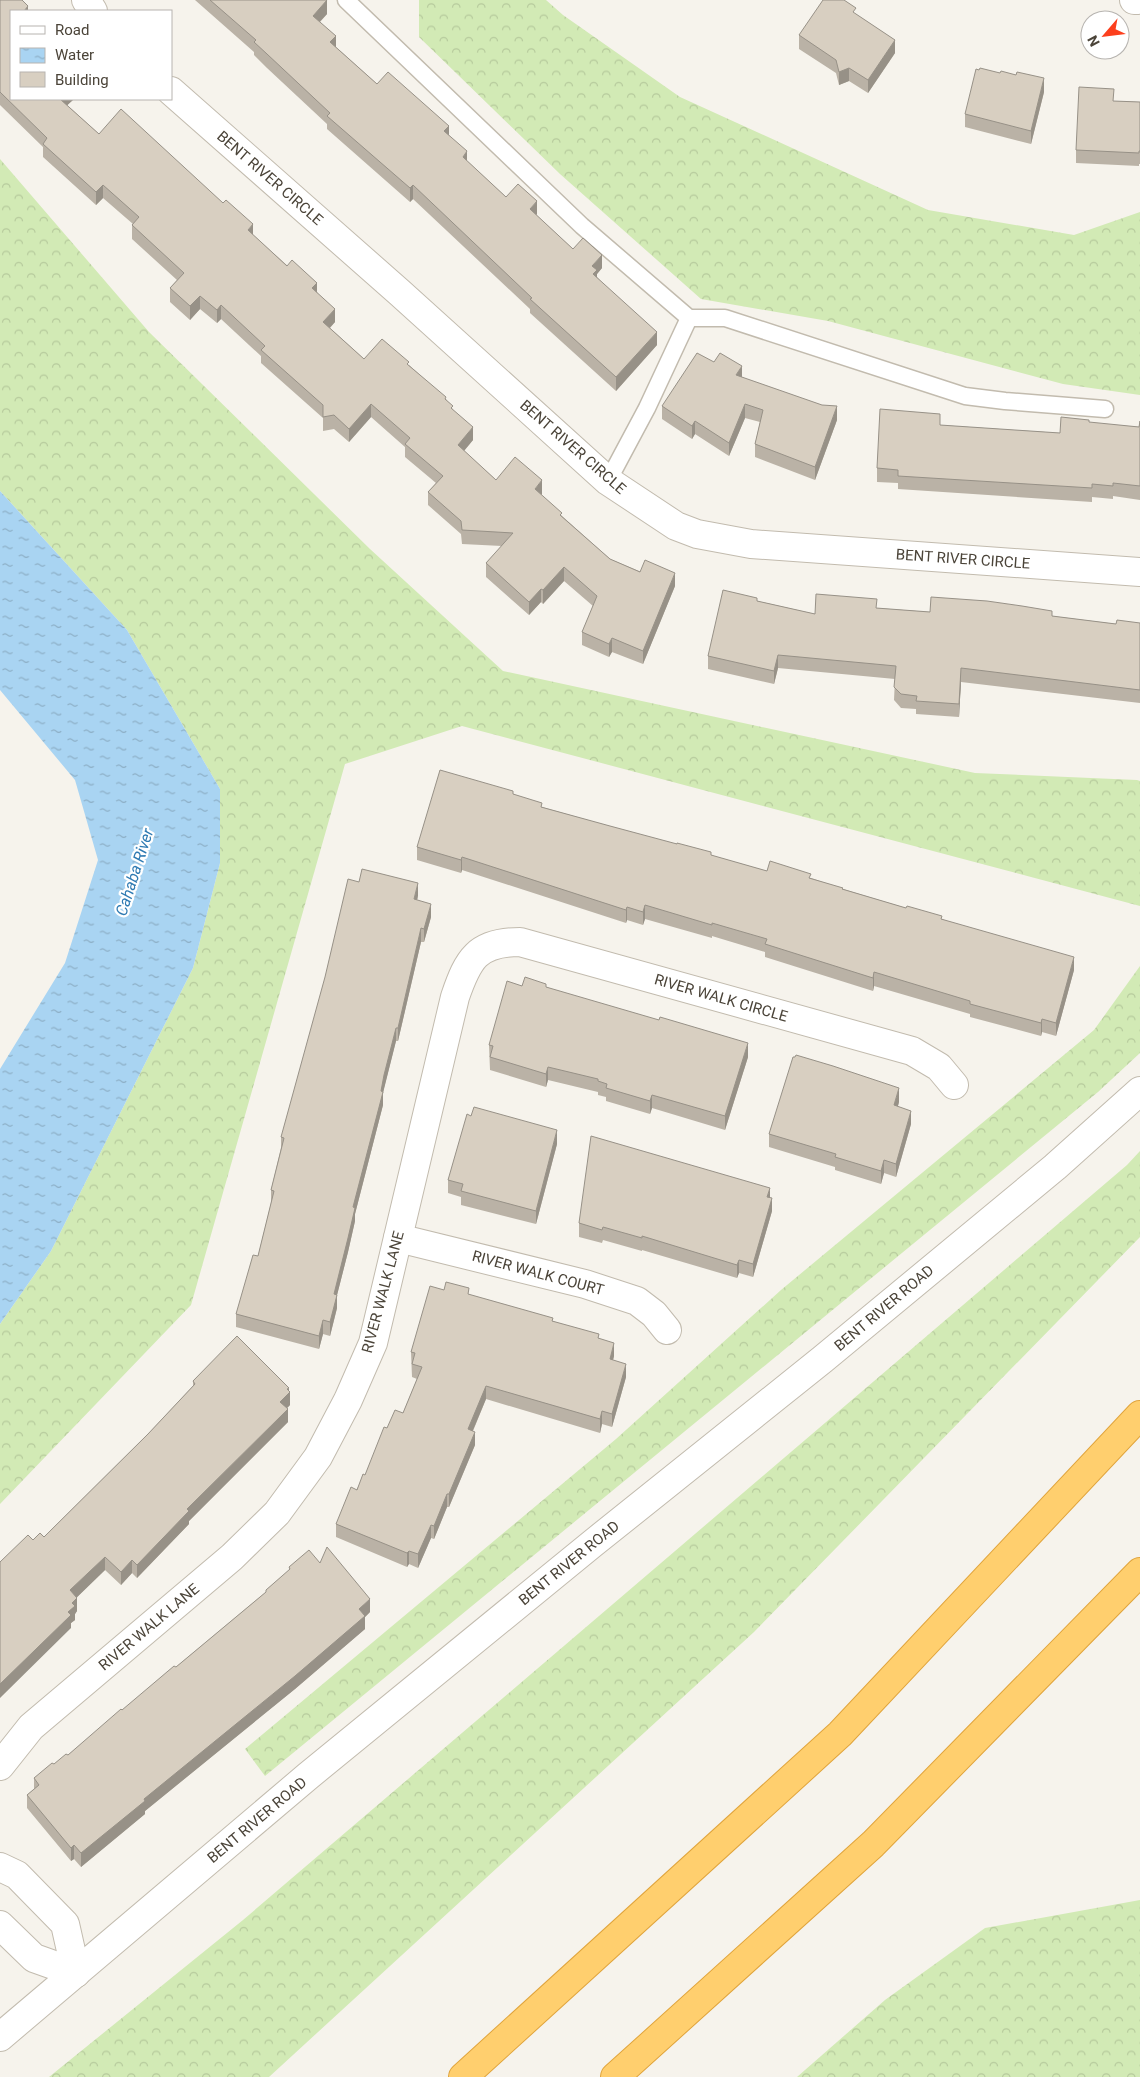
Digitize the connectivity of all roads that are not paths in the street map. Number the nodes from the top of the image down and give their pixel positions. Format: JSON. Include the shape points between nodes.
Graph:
{"nodes":[{"id":1,"x":346,"y":0,"type":"edge"},
{"id":2,"x":172,"y":92,"type":"edge"},
{"id":3,"x":689,"y":318,"type":"junction"},
{"id":4,"x":1104,"y":409,"type":"dead end"},
{"id":5,"x":608,"y":481,"type":"junction"},
{"id":6,"x":1140,"y":572,"type":"edge"},
{"id":7,"x":478,"y":952,"type":"joint"},
{"id":8,"x":954,"y":1085,"type":"dead end"},
{"id":9,"x":1140,"y":1091,"type":"edge"},
{"id":10,"x":398,"y":1238,"type":"junction"},
{"id":11,"x":667,"y":1330,"type":"dead end"},
{"id":12,"x":1140,"y":1415,"type":"edge"},
{"id":13,"x":1140,"y":1572,"type":"edge"},
{"id":14,"x":0,"y":1766,"type":"edge"},
{"id":15,"x":0,"y":1867,"type":"edge"},
{"id":16,"x":0,"y":1925,"type":"edge"},
{"id":17,"x":76,"y":1973,"type":"junction"},
{"id":18,"x":0,"y":2036,"type":"edge"},
{"id":19,"x":463,"y":2077,"type":"edge"},
{"id":20,"x":614,"y":2077,"type":"edge"}],
"edges":[{"from":1,"to":3,"type":"lane","via":[[582,226]]},
{"from":2,"to":5,"type":"street","name":"BENT RIVER CIRCLE"},
{"from":3,"to":4,"type":"lane","via":[[725,318],[965,396]]},
{"from":3,"to":5,"type":"lane","via":[[648,408]]},
{"from":5,"to":6,"type":"street","name":"BENT RIVER CIRCLE","via":[[676,526],[720,539],[760,545]]},
{"from":7,"to":8,"type":"street","name":"RIVER WALK CIRCLE","via":[[501,942],[520,942],[912,1051],[939,1067]]},
{"from":7,"to":10,"type":"street","name":"RIVER WALK LANE","via":[[463,973],[455,997]]},
{"from":9,"to":17,"type":"street","name":"BENT RIVER ROAD","via":[[1056,1167],[308,1776]]},
{"from":10,"to":11,"type":"street","name":"RIVER WALK COURT","via":[[585,1284],[637,1301]]},
{"from":10,"to":14,"type":"street","name":"RIVER WALK LANE","via":[[373,1342],[352,1392],[318,1457],[277,1513],[232,1558],[31,1727]]},
{"from":12,"to":19,"type":"highway","via":[[840,1734]]},
{"from":13,"to":20,"type":"highway","via":[[873,1844]]},
{"from":15,"to":17,"type":"street","via":[[17,1875],[65,1924]]},
{"from":16,"to":17,"type":"street","via":[[34,1958]]},
{"from":17,"to":18,"type":"street","name":"BENT RIVER ROAD"}]}
